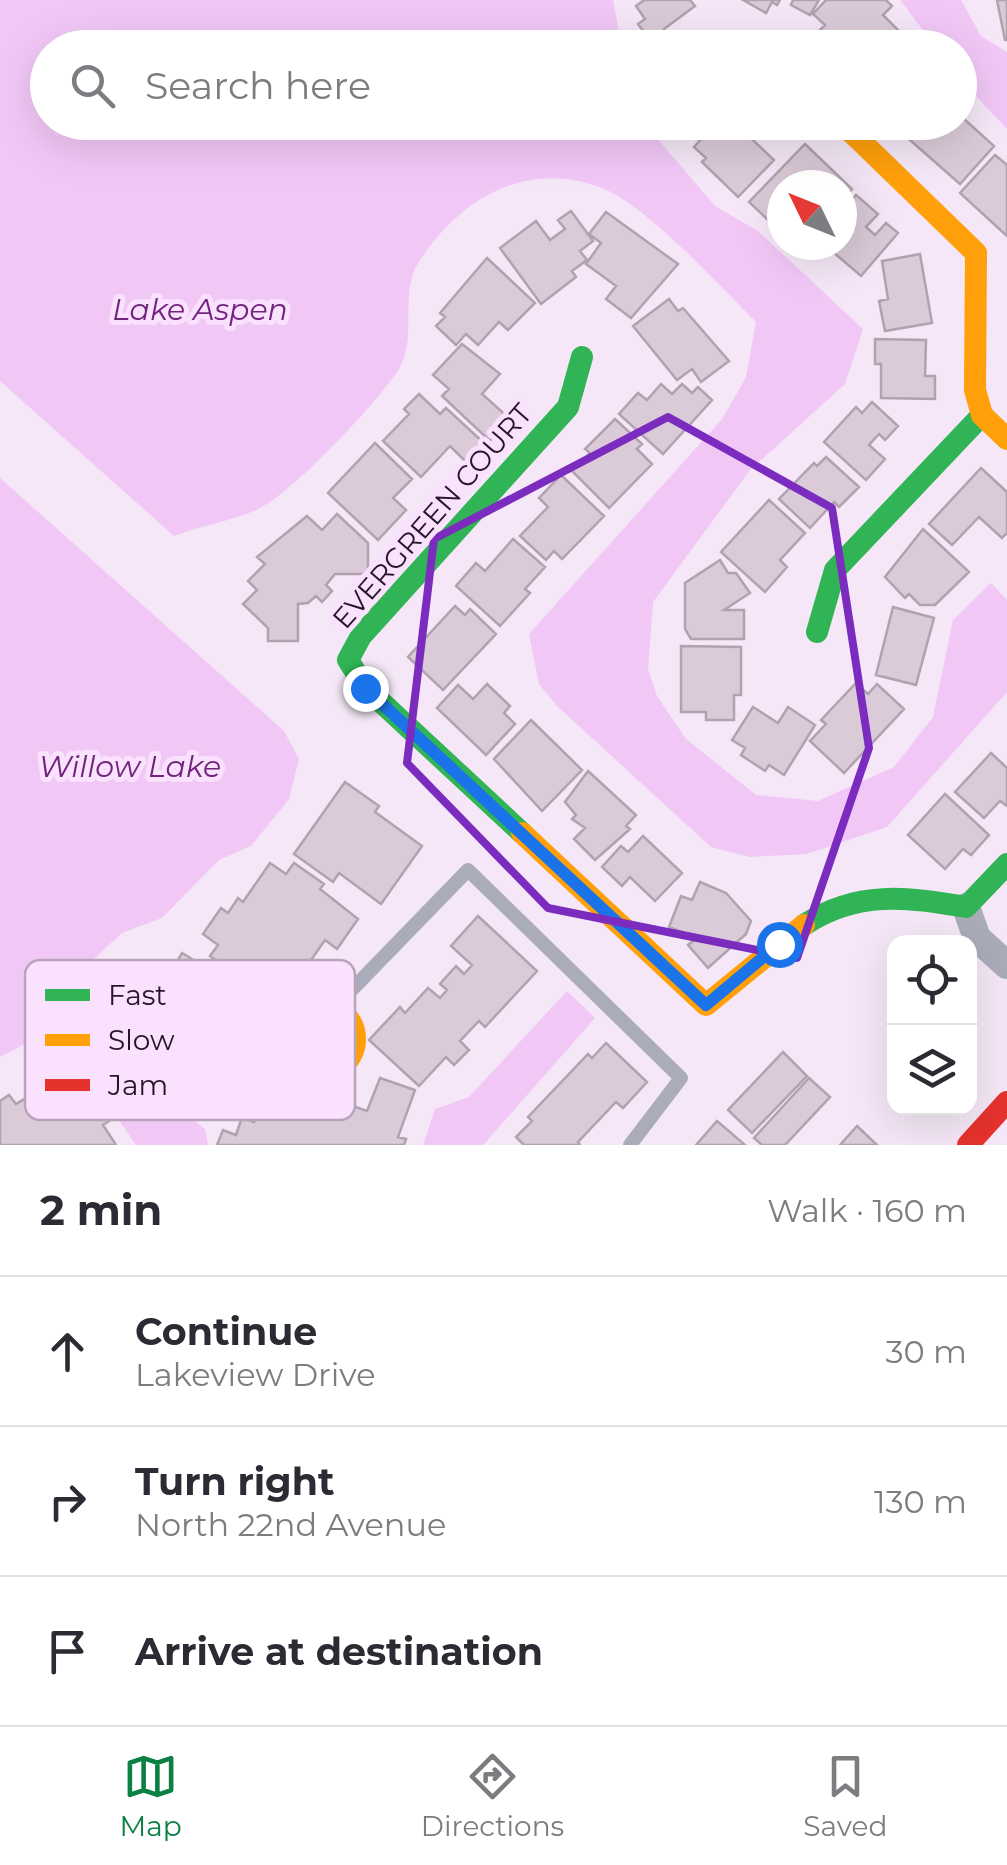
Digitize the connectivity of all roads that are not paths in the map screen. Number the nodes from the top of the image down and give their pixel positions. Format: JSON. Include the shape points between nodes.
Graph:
{"nodes":[{"id":1,"x":860,"y":140,"type":"edge"},
{"id":2,"x":582,"y":357,"type":"dead end"},
{"id":3,"x":982,"y":415,"type":"junction"},
{"id":4,"x":1007,"y":439,"type":"edge"},
{"id":5,"x":817,"y":632,"type":"dead end"},
{"id":6,"x":1007,"y":864,"type":"edge"},
{"id":7,"x":966,"y":907,"type":"junction"},
{"id":8,"x":1007,"y":965,"type":"edge"},
{"id":9,"x":355,"y":986,"type":"edge"},
{"id":10,"x":1007,"y":1102,"type":"edge"},
{"id":11,"x":630,"y":1145,"type":"edge"},
{"id":12,"x":968,"y":1145,"type":"edge"}],
"edges":[{"from":1,"to":3,"type":"street","via":[[976,253],[975,390]]},
{"from":2,"to":7,"type":"street","name":"EVERGREEN COURT","via":[[568,408],[361,636],[348,660],[365,688],[706,1005],[835,906],[887,896]]},
{"from":3,"to":4,"type":"street"},
{"from":3,"to":5,"type":"street","via":[[836,570]]},
{"from":6,"to":7,"type":"street"},
{"from":7,"to":8,"type":"street","via":[[978,938]]},
{"from":9,"to":11,"type":"lane","via":[[468,870],[681,1078]]},
{"from":10,"to":12,"type":"street"}]}
